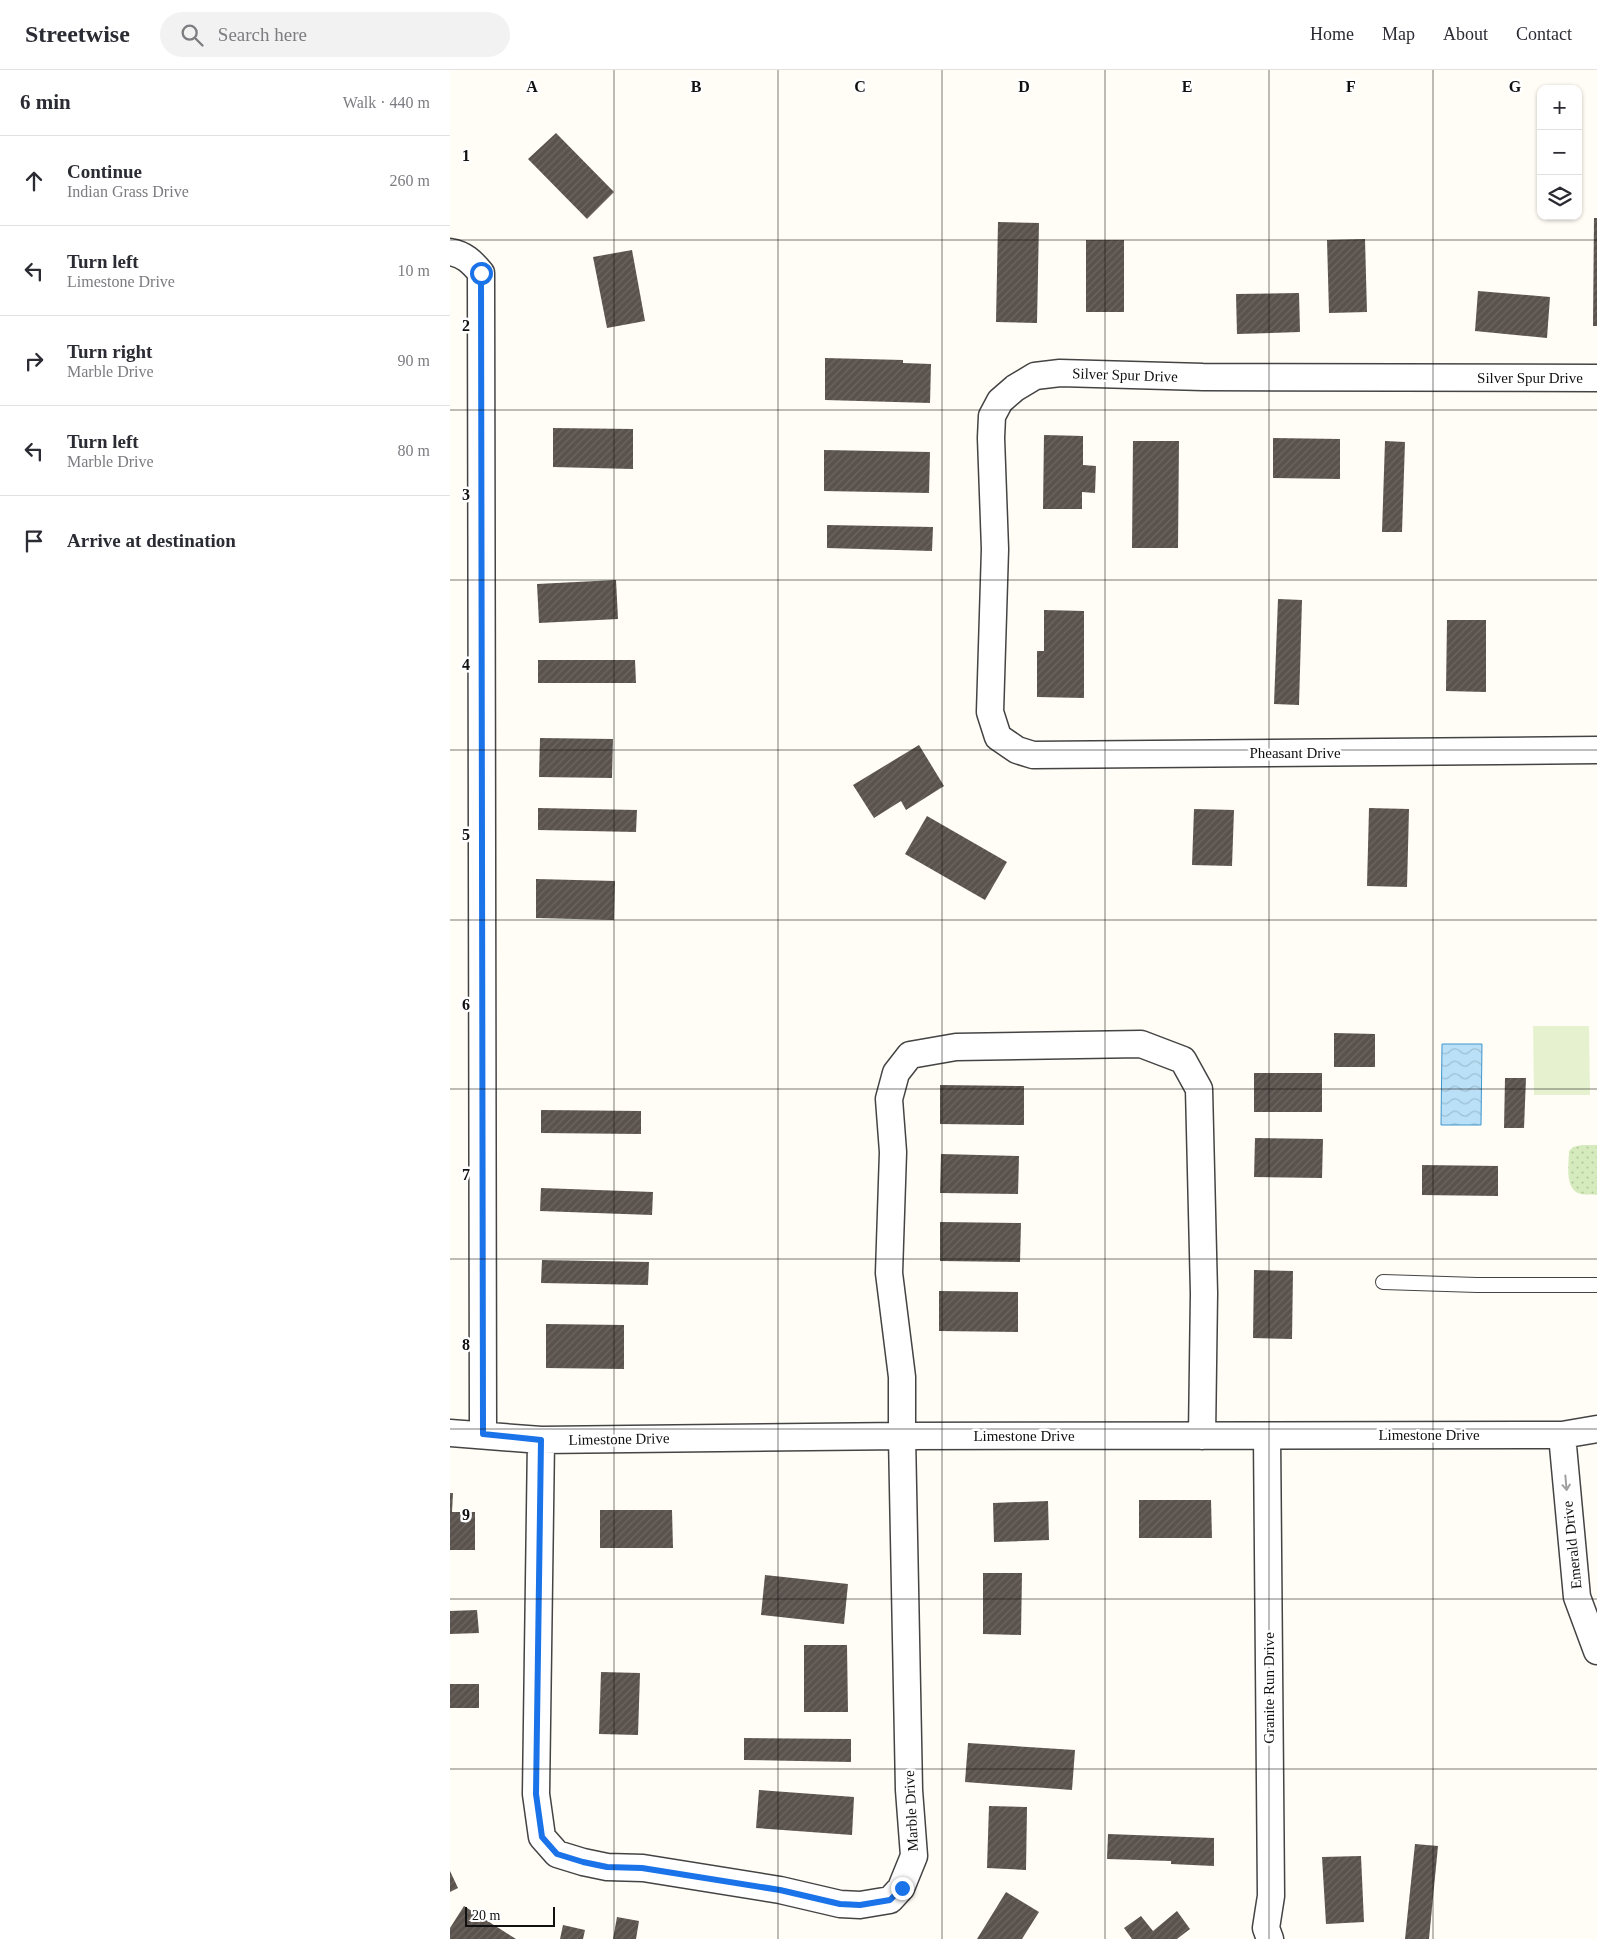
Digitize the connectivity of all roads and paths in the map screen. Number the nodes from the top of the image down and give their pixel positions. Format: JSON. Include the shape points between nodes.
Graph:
{"nodes":[{"id":1,"x":450,"y":252,"type":"edge"},
{"id":2,"x":1597,"y":378,"type":"edge"},
{"id":3,"x":998,"y":737,"type":"joint"},
{"id":4,"x":1597,"y":750,"type":"edge"},
{"id":5,"x":1383,"y":1282,"type":"dead end"},
{"id":6,"x":1597,"y":1285,"type":"edge"},
{"id":7,"x":1597,"y":1429,"type":"edge"},
{"id":8,"x":450,"y":1433,"type":"edge"},
{"id":9,"x":483,"y":1434,"type":"junction"},
{"id":10,"x":1562,"y":1434,"type":"junction"},
{"id":11,"x":902,"y":1436,"type":"junction"},
{"id":12,"x":1202,"y":1436,"type":"junction"},
{"id":13,"x":1267,"y":1436,"type":"junction"},
{"id":14,"x":541,"y":1440,"type":"junction"},
{"id":15,"x":1597,"y":1651,"type":"edge"},
{"id":16,"x":1270,"y":1939,"type":"edge"}],
"edges":[{"from":1,"to":9,"type":"street","via":[[471,261],[481,273]]},
{"from":2,"to":3,"type":"street","name":"Silver Spur Drive","via":[[1213,377],[1060,373],[1035,376],[1000,401],[992,416],[995,549],[990,712]]},
{"from":3,"to":4,"type":"street","name":"Pheasant Drive","via":[[1017,750],[1033,755]]},
{"from":5,"to":6,"type":"lane"},
{"from":7,"to":10,"type":"street","name":"Limestone Drive"},
{"from":8,"to":9,"type":"street","name":"Limestone Drive"},
{"from":9,"to":14,"type":"street","name":"Limestone Drive"},
{"from":10,"to":13,"type":"street","name":"Limestone Drive"},
{"from":10,"to":15,"type":"street","name":"Emerald Drive","one_way":true,"via":[[1577,1597]]},
{"from":11,"to":12,"type":"street","name":"Limestone Drive"},
{"from":11,"to":12,"type":"street","name":"Marble Drive","via":[[902,1377],[889,1273],[892,1152],[889,1099],[896,1073],[910,1055],[956,1047],[1141,1044],[1183,1060],[1200,1089],[1204,1293]]},
{"from":11,"to":14,"type":"street","name":"Limestone Drive"},
{"from":11,"to":14,"type":"street","name":"Marble Drive","via":[[909,1790],[914,1856],[902,1888],[890,1900],[860,1905],[652,1870],[591,1864],[557,1854],[542,1837],[536,1794]]},
{"from":12,"to":13,"type":"street","name":"Limestone Drive"},
{"from":13,"to":16,"type":"street","name":"Granite Run Drive","via":[[1271,1896],[1266,1928]]}]}
